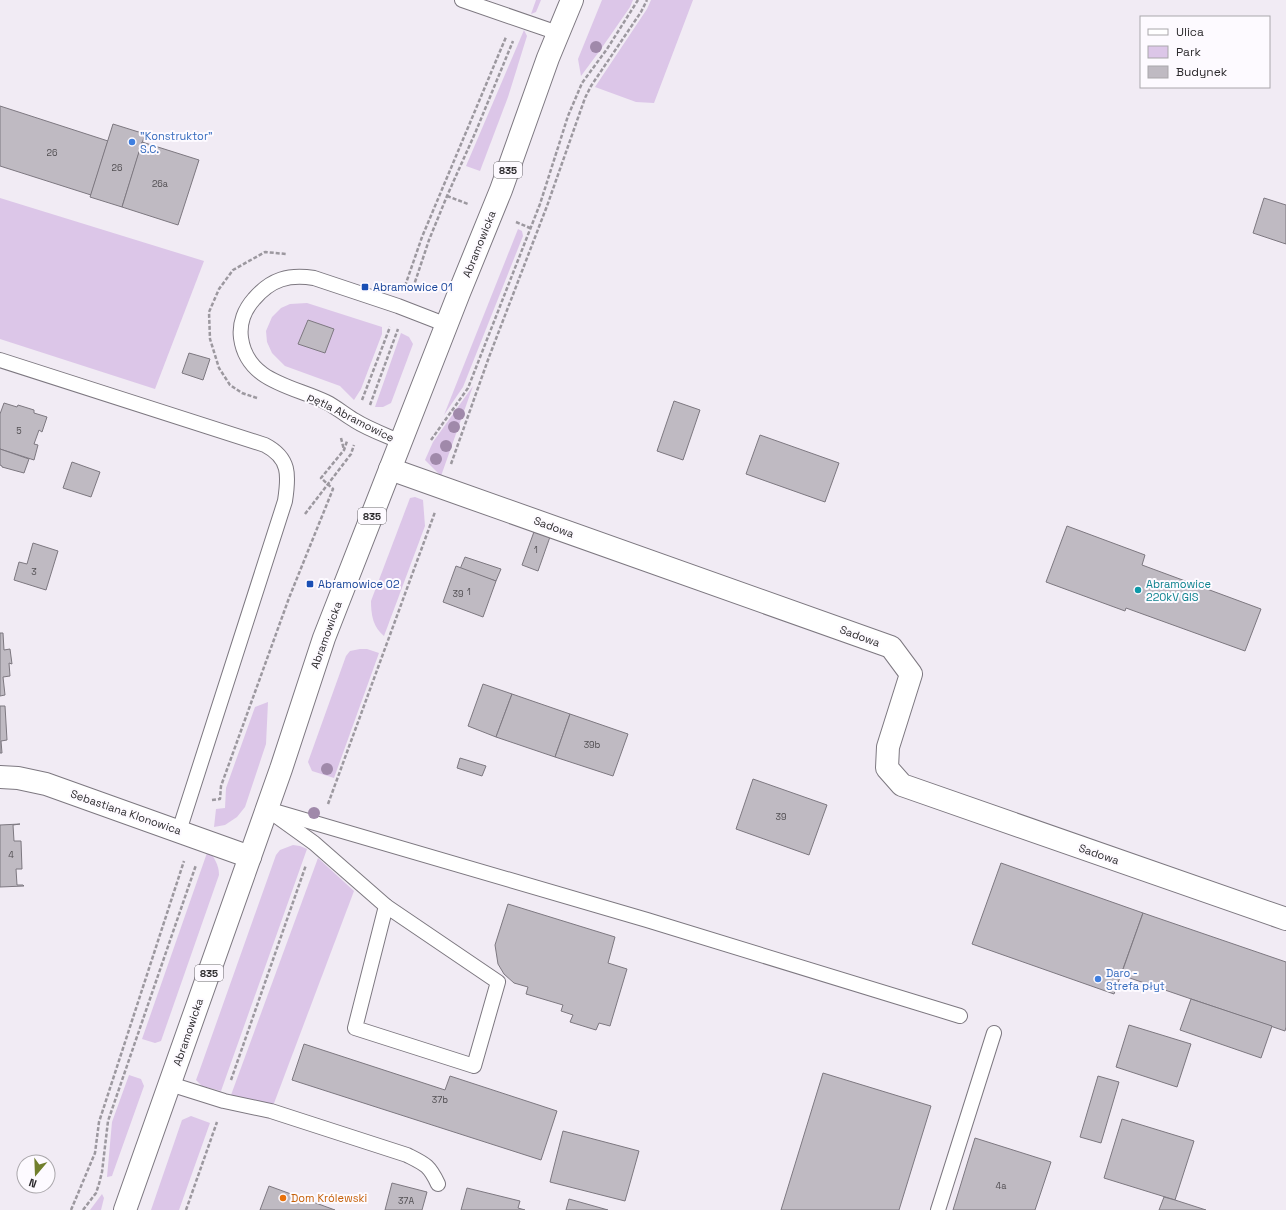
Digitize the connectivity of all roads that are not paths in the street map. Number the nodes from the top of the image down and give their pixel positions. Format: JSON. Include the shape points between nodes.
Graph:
{"nodes":[{"id":1,"x":462,"y":0,"type":"edge"},
{"id":2,"x":572,"y":0,"type":"edge"},
{"id":3,"x":558,"y":33,"type":"junction"},
{"id":4,"x":447,"y":325,"type":"junction"},
{"id":5,"x":0,"y":360,"type":"edge"},
{"id":6,"x":401,"y":442,"type":"junction"},
{"id":7,"x":390,"y":469,"type":"junction"},
{"id":8,"x":0,"y":777,"type":"edge"},
{"id":9,"x":267,"y":809,"type":"junction"},
{"id":10,"x":192,"y":835,"type":"junction"},
{"id":11,"x":250,"y":857,"type":"junction"},
{"id":12,"x":386,"y":906,"type":"junction"},
{"id":13,"x":1286,"y":920,"type":"edge"},
{"id":14,"x":960,"y":1016,"type":"dead end"},
{"id":15,"x":994,"y":1033,"type":"dead end"},
{"id":16,"x":170,"y":1084,"type":"junction"},
{"id":17,"x":438,"y":1184,"type":"dead end"},
{"id":18,"x":125,"y":1210,"type":"edge"},
{"id":19,"x":938,"y":1210,"type":"edge"}],
"edges":[{"from":1,"to":3,"type":"lane"},
{"from":2,"to":3,"type":"street","name":"Abramowicka","number":"835"},
{"from":3,"to":4,"type":"street","name":"Abramowicka","number":"835","via":[[501,190]]},
{"from":4,"to":6,"type":"street","name":"Abramowicka","number":"835"},
{"from":4,"to":6,"type":"lane","name":"pętla Abramowice","via":[[314,278],[299,277],[269,284],[251,303],[244,315],[241,324],[244,352],[249,361],[265,376],[336,408],[359,423]]},
{"from":5,"to":10,"type":"lane","via":[[265,445],[275,450],[284,460],[288,471],[285,501]]},
{"from":6,"to":7,"type":"street","name":"Abramowicka","number":"835"},
{"from":7,"to":9,"type":"street","name":"Abramowicka","number":"835","via":[[318,656]]},
{"from":7,"to":13,"type":"street","name":"Sadowa","via":[[891,647],[911,674],[888,747],[887,768],[902,785]]},
{"from":8,"to":10,"type":"street","name":"Sebastiana Klonowica","via":[[46,784]]},
{"from":9,"to":11,"type":"street","name":"Abramowicka","number":"835"},
{"from":9,"to":12,"type":"lane","via":[[314,843]]},
{"from":9,"to":14,"type":"lane","via":[[647,920]]},
{"from":10,"to":11,"type":"street","name":"Sebastiana Klonowica"},
{"from":11,"to":16,"type":"street","name":"Abramowicka","number":"835"},
{"from":12,"to":12,"type":"lane","via":[[355,1028],[474,1066],[498,982]]},
{"from":15,"to":19,"type":"lane"},
{"from":16,"to":17,"type":"lane","via":[[272,1111],[408,1155],[425,1164]]},
{"from":16,"to":18,"type":"street","name":"Abramowicka","number":"835"}]}
